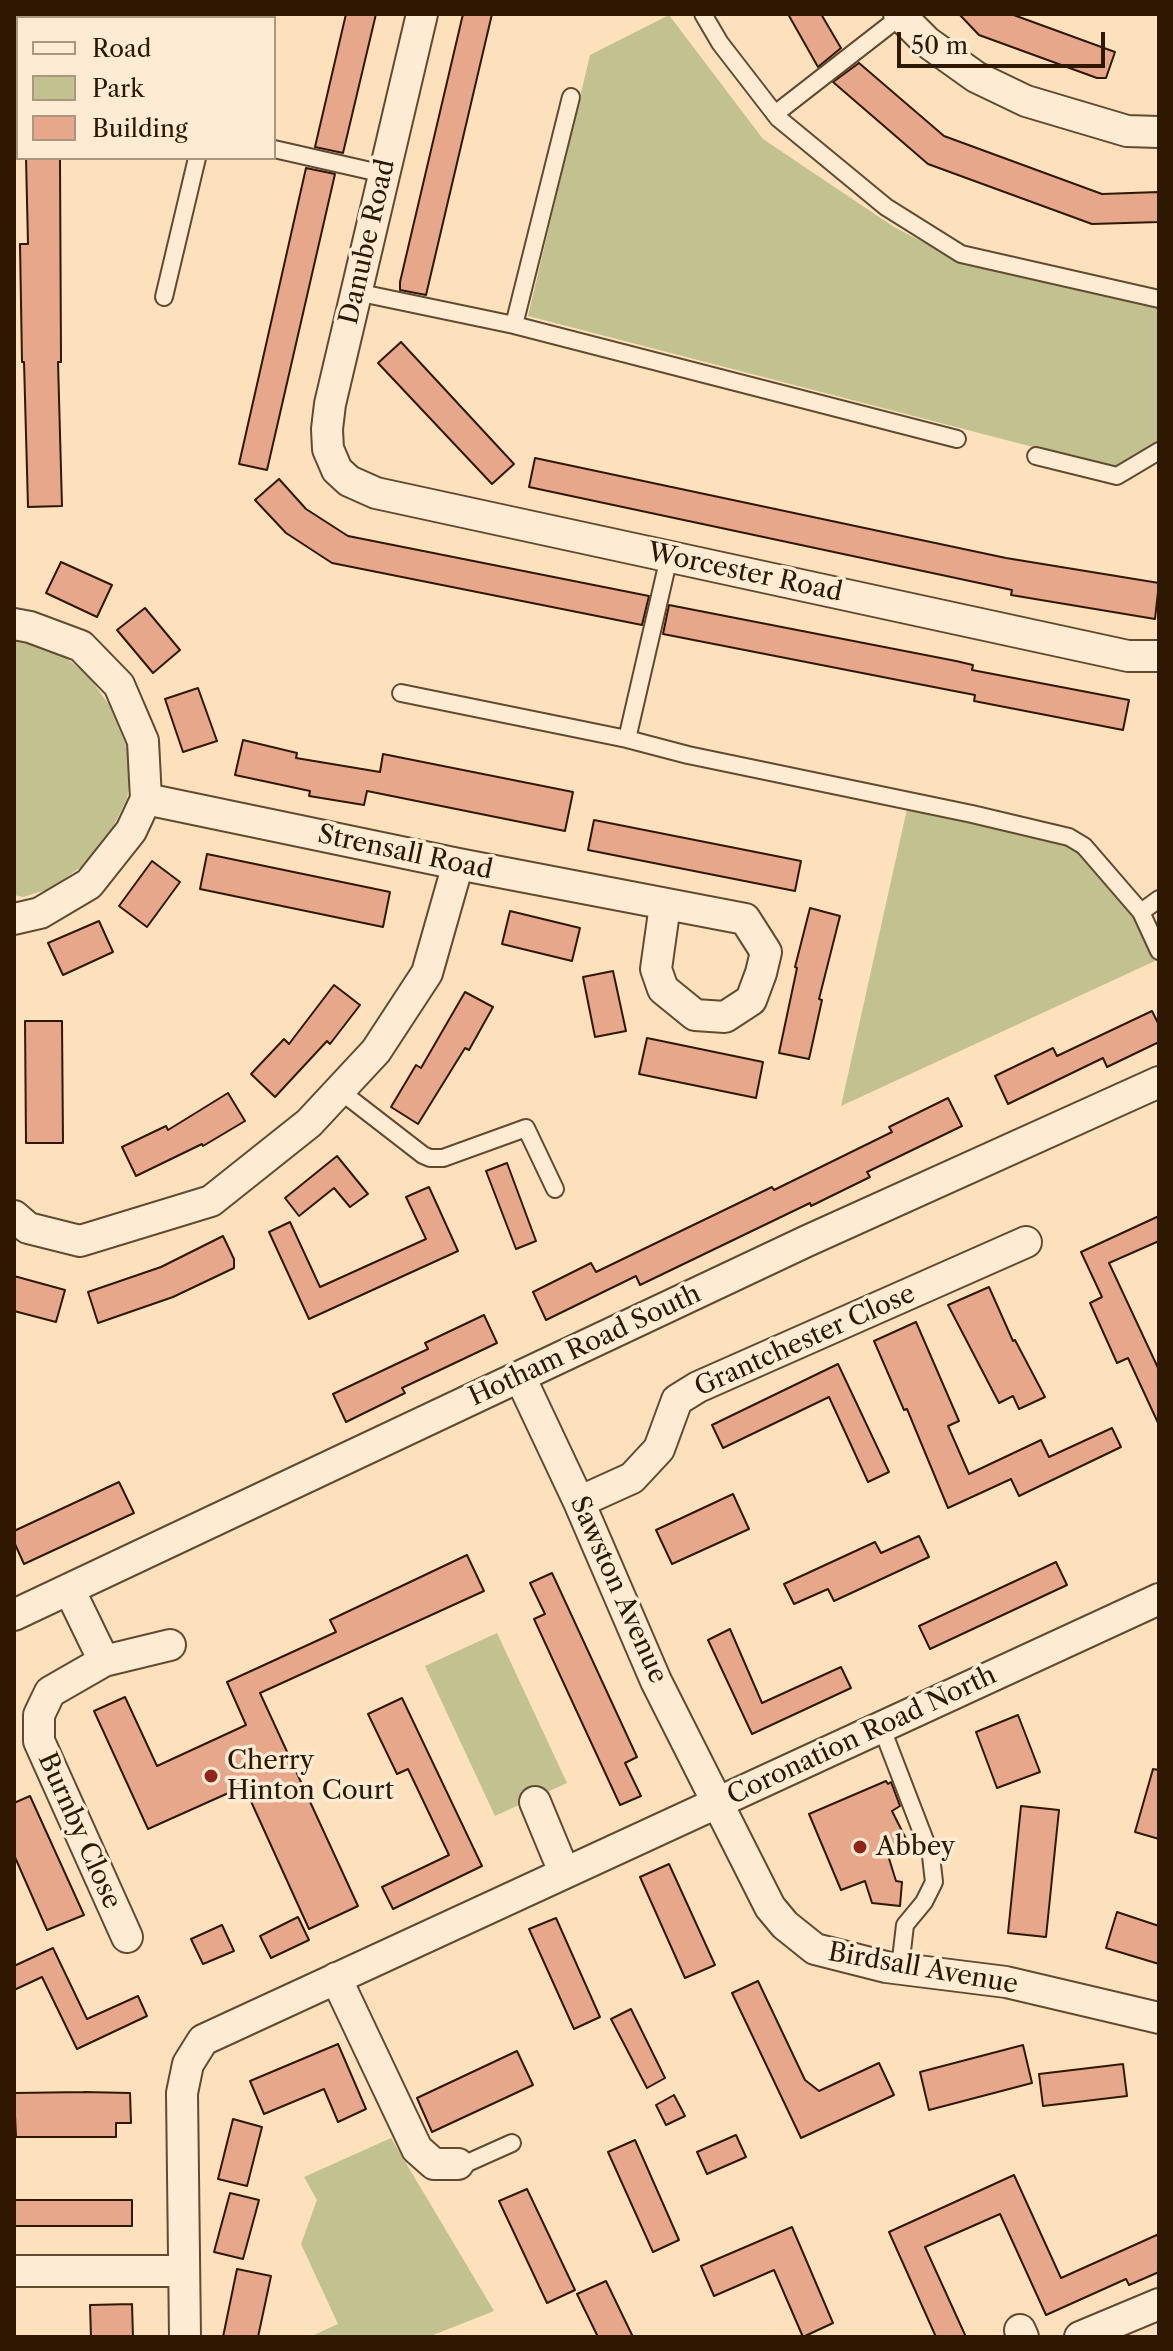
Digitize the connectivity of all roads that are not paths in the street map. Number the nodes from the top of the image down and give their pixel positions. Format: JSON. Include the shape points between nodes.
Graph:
{"nodes":[{"id":1,"x":422,"y":14,"type":"edge"},
{"id":2,"x":703,"y":14,"type":"edge"},
{"id":3,"x":900,"y":15,"type":"edge"},
{"id":4,"x":571,"y":97,"type":"dead end"},
{"id":5,"x":775,"y":114,"type":"junction"},
{"id":6,"x":1159,"y":132,"type":"edge"},
{"id":7,"x":276,"y":149,"type":"edge"},
{"id":8,"x":197,"y":160,"type":"edge"},
{"id":9,"x":384,"y":174,"type":"junction"},
{"id":10,"x":356,"y":292,"type":"junction"},
{"id":11,"x":164,"y":297,"type":"dead end"},
{"id":12,"x":1159,"y":299,"type":"edge"},
{"id":13,"x":514,"y":325,"type":"junction"},
{"id":14,"x":957,"y":439,"type":"dead end"},
{"id":15,"x":1159,"y":451,"type":"edge"},
{"id":16,"x":1036,"y":456,"type":"dead end"},
{"id":17,"x":337,"y":470,"type":"joint"},
{"id":18,"x":669,"y":557,"type":"junction"},
{"id":19,"x":14,"y":624,"type":"edge"},
{"id":20,"x":1159,"y":656,"type":"edge"},
{"id":21,"x":401,"y":693,"type":"dead end"},
{"id":22,"x":627,"y":739,"type":"junction"},
{"id":23,"x":146,"y":799,"type":"junction"},
{"id":24,"x":458,"y":864,"type":"junction"},
{"id":25,"x":1159,"y":899,"type":"edge"},
{"id":26,"x":665,"y":905,"type":"dead end"},
{"id":27,"x":1141,"y":912,"type":"junction"},
{"id":28,"x":14,"y":919,"type":"edge"},
{"id":29,"x":1159,"y":951,"type":"edge"},
{"id":30,"x":1159,"y":1082,"type":"edge"},
{"id":31,"x":339,"y":1090,"type":"junction"},
{"id":32,"x":555,"y":1189,"type":"dead end"},
{"id":33,"x":14,"y":1216,"type":"edge"},
{"id":34,"x":1026,"y":1242,"type":"dead end"},
{"id":35,"x":520,"y":1377,"type":"junction"},
{"id":36,"x":579,"y":1502,"type":"junction"},
{"id":37,"x":69,"y":1589,"type":"junction"},
{"id":38,"x":1159,"y":1599,"type":"edge"},
{"id":39,"x":14,"y":1615,"type":"edge"},
{"id":40,"x":170,"y":1645,"type":"dead end"},
{"id":41,"x":104,"y":1661,"type":"junction"},
{"id":42,"x":881,"y":1726,"type":"junction"},
{"id":43,"x":535,"y":1802,"type":"dead end"},
{"id":44,"x":717,"y":1803,"type":"junction"},
{"id":45,"x":564,"y":1872,"type":"junction"},
{"id":46,"x":127,"y":1937,"type":"dead end"},
{"id":47,"x":900,"y":1968,"type":"junction"},
{"id":48,"x":336,"y":1978,"type":"junction"},
{"id":49,"x":1159,"y":2018,"type":"edge"},
{"id":50,"x":512,"y":2143,"type":"dead end"},
{"id":51,"x":458,"y":2164,"type":"joint"},
{"id":52,"x":14,"y":2271,"type":"edge"},
{"id":53,"x":184,"y":2271,"type":"junction"},
{"id":54,"x":1159,"y":2304,"type":"edge"},
{"id":55,"x":185,"y":2337,"type":"edge"},
{"id":56,"x":1080,"y":2337,"type":"edge"}],
"edges":[{"from":1,"to":9,"type":"street","name":"Danube Road"},
{"from":2,"to":5,"type":"lane"},
{"from":3,"to":5,"type":"lane"},
{"from":3,"to":6,"type":"street","via":[[976,77],[1026,101],[1127,131]]},
{"from":4,"to":13,"type":"lane"},
{"from":5,"to":12,"type":"lane","via":[[886,207],[961,254]]},
{"from":7,"to":9,"type":"lane"},
{"from":8,"to":11,"type":"lane"},
{"from":9,"to":10,"type":"street","name":"Danube Road"},
{"from":10,"to":13,"type":"lane"},
{"from":10,"to":17,"type":"street","name":"Danube Road","via":[[327,429]]},
{"from":13,"to":14,"type":"lane"},
{"from":15,"to":16,"type":"lane","via":[[1117,476]]},
{"from":17,"to":18,"type":"street","name":"Worcester Road","via":[[376,493]]},
{"from":18,"to":20,"type":"street","name":"Worcester Road","via":[[1128,656]]},
{"from":18,"to":22,"type":"lane"},
{"from":19,"to":23,"type":"street","via":[[81,646],[119,685],[143,741]]},
{"from":21,"to":22,"type":"lane"},
{"from":22,"to":27,"type":"lane","via":[[1069,837],[1084,846]]},
{"from":23,"to":24,"type":"street","name":"Strensall Road"},
{"from":23,"to":28,"type":"street","via":[[131,831],[89,884],[40,913]]},
{"from":24,"to":26,"type":"street","name":"Strensall Road"},
{"from":24,"to":31,"type":"street","via":[[427,973],[376,1051]]},
{"from":25,"to":27,"type":"lane"},
{"from":27,"to":29,"type":"lane"},
{"from":30,"to":35,"type":"street","name":"Hotham Road South"},
{"from":31,"to":32,"type":"lane","via":[[430,1158],[526,1128]]},
{"from":31,"to":33,"type":"street","via":[[309,1123],[211,1201],[80,1241],[28,1228]]},
{"from":34,"to":36,"type":"street","name":"Grantchester Close","via":[[698,1387],[677,1400],[659,1449],[632,1478]]},
{"from":35,"to":36,"type":"street","name":"Sawston Avenue"},
{"from":35,"to":37,"type":"street","name":"Hotham Road South"},
{"from":36,"to":44,"type":"street","name":"Sawston Avenue","via":[[656,1681]]},
{"from":37,"to":39,"type":"street","name":"Hotham Road South"},
{"from":37,"to":41,"type":"street"},
{"from":38,"to":42,"type":"street","name":"Coronation Road North"},
{"from":40,"to":41,"type":"street","name":"Burnby Close"},
{"from":41,"to":46,"type":"street","name":"Burnby Close","via":[[50,1692],[39,1715],[39,1741]]},
{"from":42,"to":44,"type":"street","name":"Coronation Road North"},
{"from":42,"to":47,"type":"lane","via":[[931,1856],[934,1882],[905,1925]]},
{"from":43,"to":45,"type":"street"},
{"from":44,"to":45,"type":"street","name":"Coronation Road North"},
{"from":44,"to":47,"type":"street","name":"Birdsall Avenue","via":[[770,1907],[785,1925],[815,1949]]},
{"from":45,"to":48,"type":"street","name":"Coronation Road North"},
{"from":47,"to":49,"type":"street","name":"Birdsall Avenue","via":[[1006,1982]]},
{"from":48,"to":51,"type":"street","via":[[417,2149],[434,2164]]},
{"from":48,"to":53,"type":"street","name":"Coronation Road North","via":[[203,2040],[188,2064],[182,2093]]},
{"from":50,"to":51,"type":"lane"},
{"from":52,"to":53,"type":"street"},
{"from":53,"to":55,"type":"street","name":"Coronation Road North"},
{"from":54,"to":56,"type":"street"}]}
